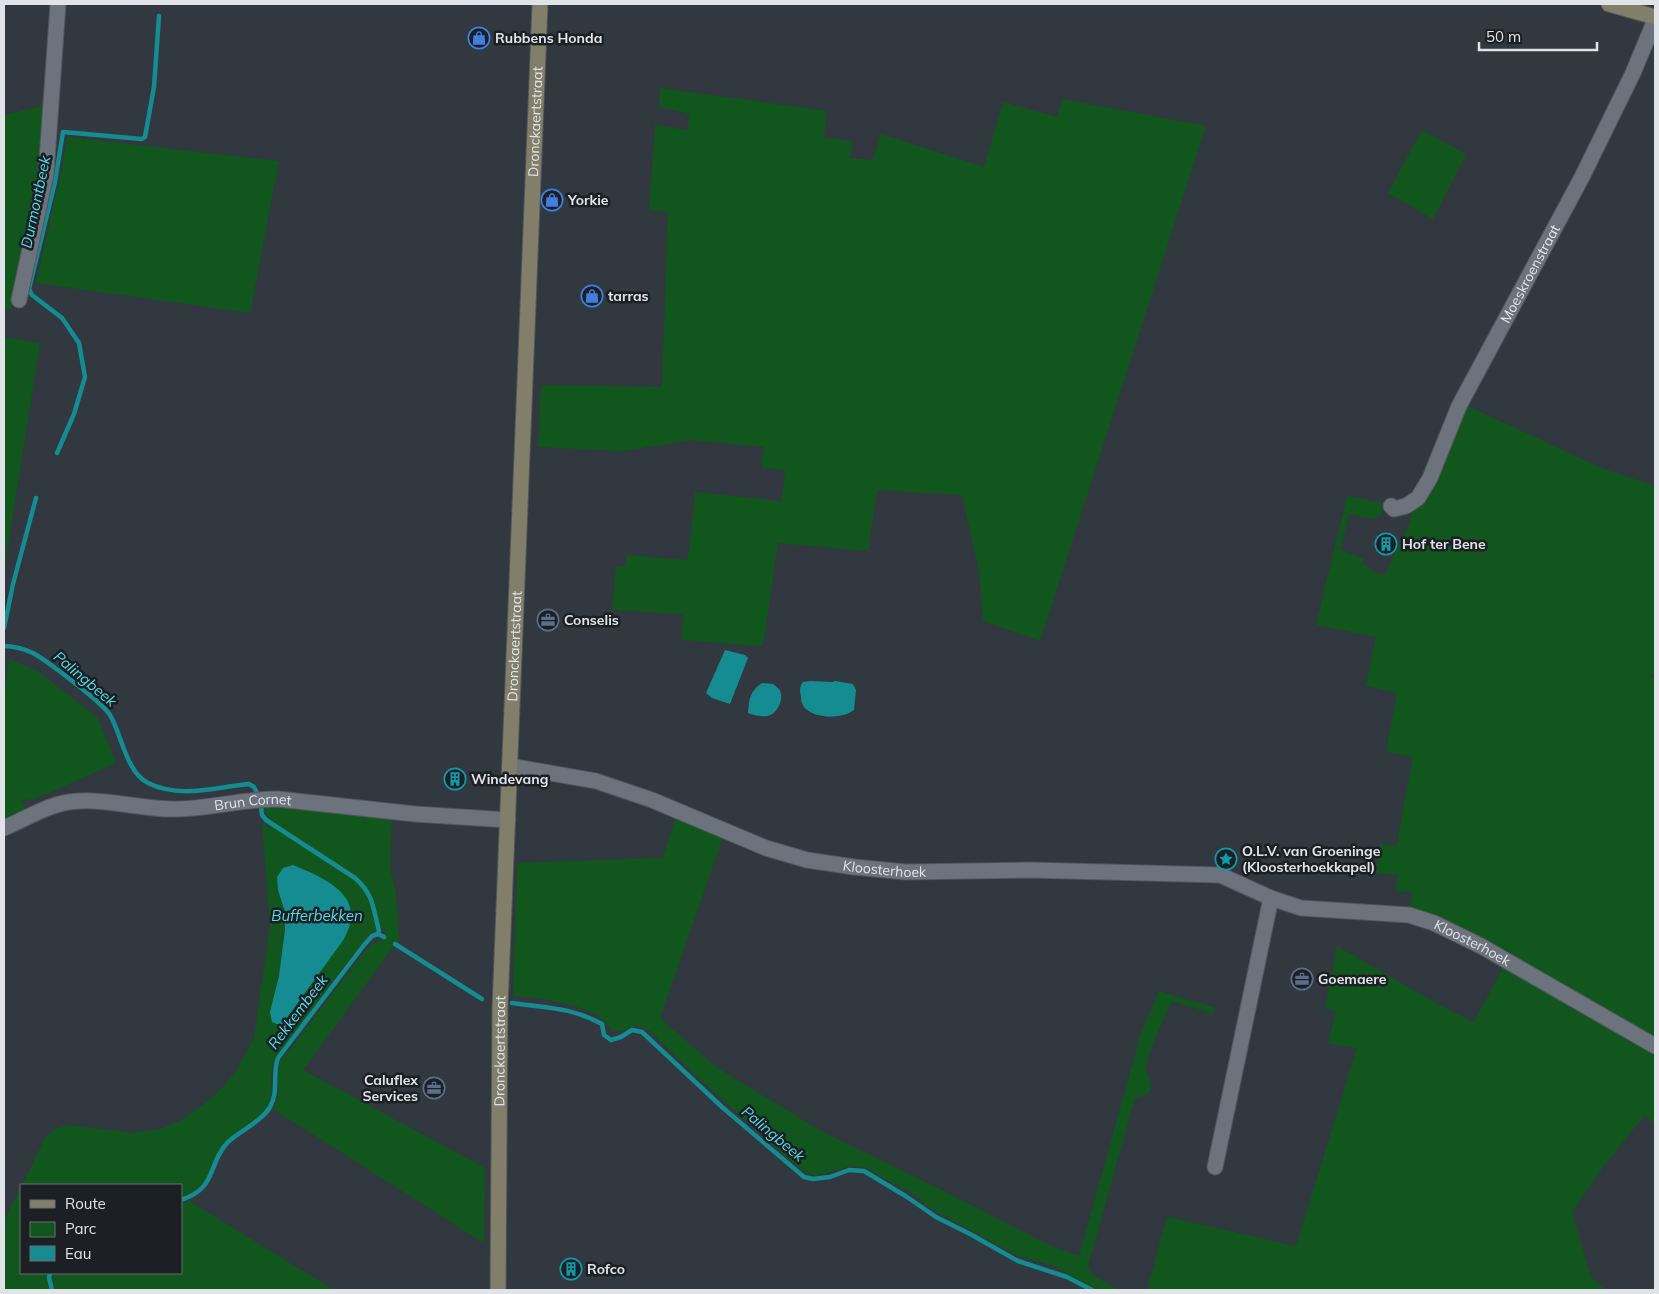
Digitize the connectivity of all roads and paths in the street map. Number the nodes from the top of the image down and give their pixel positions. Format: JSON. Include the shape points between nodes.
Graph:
{"nodes":[{"id":1,"x":58,"y":4,"type":"edge"},
{"id":2,"x":540,"y":4,"type":"edge"},
{"id":3,"x":1609,"y":4,"type":"edge"},
{"id":4,"x":1655,"y":19,"type":"edge"},
{"id":5,"x":19,"y":300,"type":"dead end"},
{"id":6,"x":1391,"y":506,"type":"dead end"},
{"id":7,"x":510,"y":766,"type":"junction"},
{"id":8,"x":508,"y":820,"type":"junction"},
{"id":9,"x":4,"y":828,"type":"edge"},
{"id":10,"x":1271,"y":898,"type":"junction"},
{"id":11,"x":1655,"y":1046,"type":"edge"},
{"id":12,"x":1215,"y":1167,"type":"dead end"},
{"id":13,"x":498,"y":1290,"type":"edge"}],
"edges":[{"from":1,"to":5,"type":"street","via":[[46,174]]},
{"from":2,"to":7,"type":"main road","name":"Dronckaertstraat"},
{"from":3,"to":4,"type":"main road","name":"Moeskroenstraat"},
{"from":4,"to":6,"type":"street","name":"Moeskroenstraat","via":[[1634,73],[1582,177],[1459,406],[1430,478],[1418,498],[1406,506],[1394,509]]},
{"from":7,"to":8,"type":"main road","name":"Dronckaertstraat"},
{"from":7,"to":10,"type":"street","name":"Kloosterhoek","via":[[596,781],[652,800],[766,848],[807,860],[906,872],[1031,870],[1220,875]]},
{"from":8,"to":9,"type":"street","name":"Brun Cornet","via":[[262,799],[169,810],[76,802],[56,805]]},
{"from":8,"to":13,"type":"main road","name":"Dronckaertstraat","via":[[500,1017]]},
{"from":10,"to":11,"type":"street","name":"Kloosterhoek","via":[[1301,908],[1409,916],[1434,923],[1481,946]]},
{"from":10,"to":12,"type":"street"}]}
